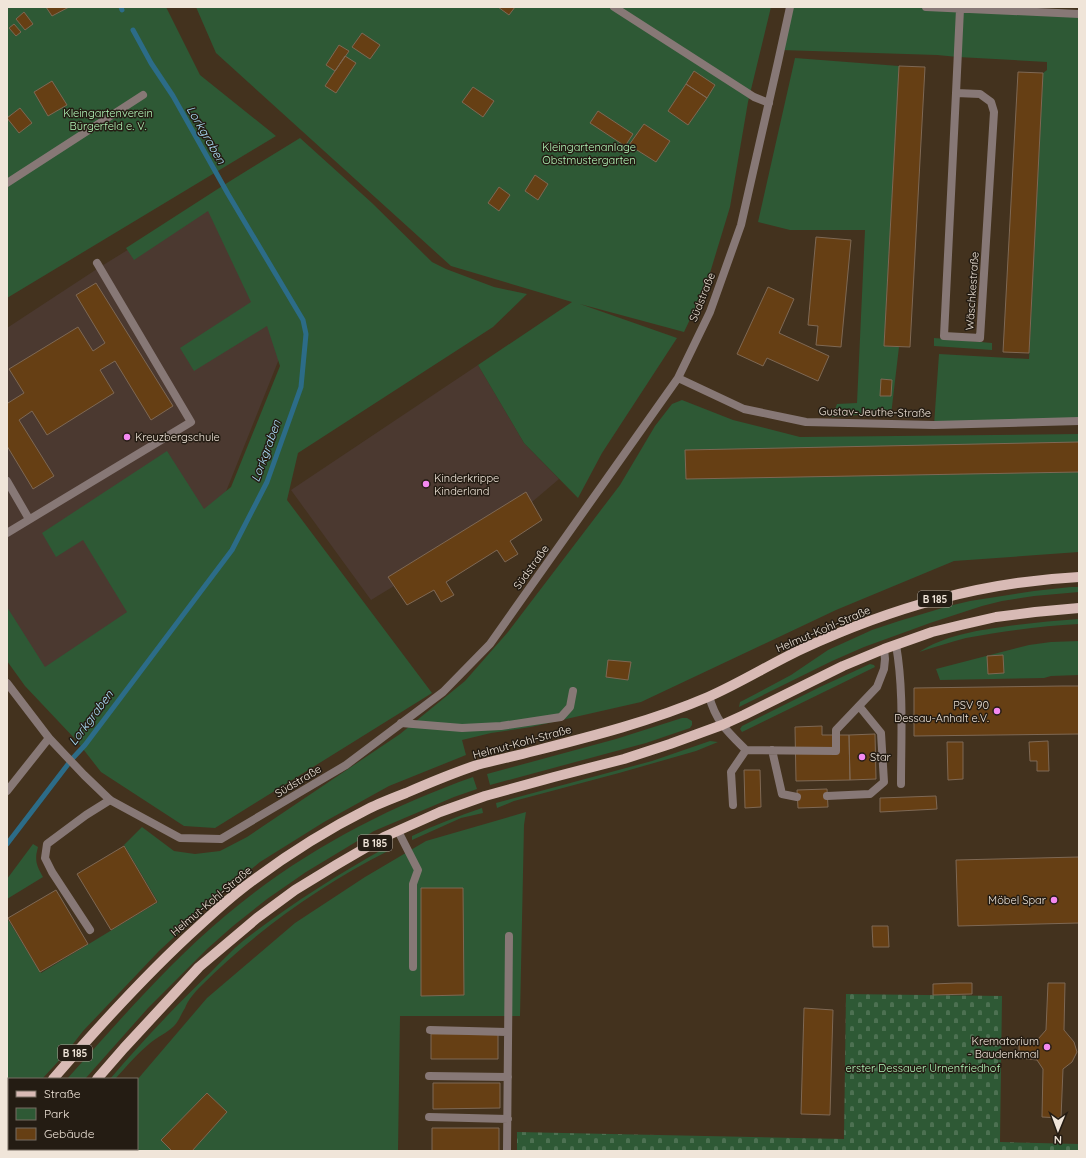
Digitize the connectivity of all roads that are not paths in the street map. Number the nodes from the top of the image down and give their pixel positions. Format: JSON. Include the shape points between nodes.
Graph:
{"nodes":[{"id":1,"x":614,"y":7,"type":"edge"},
{"id":2,"x":790,"y":7,"type":"edge"},
{"id":3,"x":926,"y":7,"type":"edge"},
{"id":4,"x":960,"y":9,"type":"junction"},
{"id":5,"x":1079,"y":14,"type":"edge"},
{"id":6,"x":956,"y":93,"type":"junction"},
{"id":7,"x":143,"y":95,"type":"dead end"},
{"id":8,"x":769,"y":102,"type":"junction"},
{"id":9,"x":7,"y":183,"type":"edge"},
{"id":10,"x":97,"y":263,"type":"dead end"},
{"id":11,"x":678,"y":378,"type":"junction"},
{"id":12,"x":1079,"y":420,"type":"edge"},
{"id":13,"x":7,"y":481,"type":"edge"},
{"id":14,"x":30,"y":518,"type":"junction"},
{"id":15,"x":7,"y":533,"type":"edge"},
{"id":16,"x":1079,"y":577,"type":"edge"},
{"id":17,"x":1079,"y":608,"type":"edge"},
{"id":18,"x":896,"y":644,"type":"junction"},
{"id":19,"x":884,"y":649,"type":"junction"},
{"id":20,"x":7,"y":683,"type":"edge"},
{"id":21,"x":573,"y":691,"type":"dead end"},
{"id":22,"x":709,"y":696,"type":"junction"},
{"id":23,"x":860,"y":706,"type":"junction"},
{"id":24,"x":401,"y":723,"type":"junction"},
{"id":25,"x":722,"y":725,"type":"junction"},
{"id":26,"x":49,"y":738,"type":"junction"},
{"id":27,"x":746,"y":750,"type":"junction"},
{"id":28,"x":772,"y":750,"type":"junction"},
{"id":29,"x":901,"y":784,"type":"dead end"},
{"id":30,"x":7,"y":791,"type":"edge"},
{"id":31,"x":827,"y":796,"type":"dead end"},
{"id":32,"x":797,"y":797,"type":"dead end"},
{"id":33,"x":110,"y":800,"type":"junction"},
{"id":34,"x":733,"y":805,"type":"dead end"},
{"id":35,"x":398,"y":831,"type":"junction"},
{"id":36,"x":90,"y":930,"type":"dead end"},
{"id":37,"x":509,"y":936,"type":"dead end"},
{"id":38,"x":413,"y":967,"type":"dead end"},
{"id":39,"x":430,"y":1030,"type":"dead end"},
{"id":40,"x":508,"y":1032,"type":"junction"},
{"id":41,"x":429,"y":1076,"type":"dead end"},
{"id":42,"x":508,"y":1077,"type":"junction"},
{"id":43,"x":54,"y":1078,"type":"edge"},
{"id":44,"x":98,"y":1078,"type":"edge"},
{"id":45,"x":429,"y":1117,"type":"dead end"},
{"id":46,"x":508,"y":1119,"type":"junction"},
{"id":47,"x":507,"y":1151,"type":"edge"}],
"edges":[{"from":1,"to":8,"type":"street","via":[[754,98]]},
{"from":2,"to":8,"type":"street","name":"Südstraße"},
{"from":3,"to":4,"type":"street"},
{"from":4,"to":5,"type":"street"},
{"from":4,"to":6,"type":"street","name":"Wäschkestraße"},
{"from":6,"to":6,"type":"street","name":"Wäschkestraße","via":[[944,336],[980,338],[994,112],[991,102],[980,94]]},
{"from":7,"to":9,"type":"street"},
{"from":8,"to":11,"type":"street","name":"Südstraße","via":[[742,225],[710,312]]},
{"from":10,"to":14,"type":"street","via":[[191,422]]},
{"from":11,"to":12,"type":"street","name":"Gustav-Jeuthe-Straße","via":[[744,409],[806,422],[934,424]]},
{"from":11,"to":24,"type":"street","name":"Südstraße","via":[[490,644],[443,692]]},
{"from":13,"to":14,"type":"street"},
{"from":14,"to":15,"type":"street"},
{"from":16,"to":22,"type":"main road","name":"Helmut-Kohl-Straße","number":"B 185","via":[[989,587],[907,608],[849,628],[799,650]]},
{"from":17,"to":18,"type":"main road","number":"B 185","via":[[996,617],[940,630]]},
{"from":18,"to":19,"type":"main road","number":"B 185"},
{"from":18,"to":29,"type":"street","via":[[900,684]]},
{"from":19,"to":23,"type":"street","via":[[884,669],[877,687]]},
{"from":19,"to":25,"type":"main road","number":"B 185","via":[[843,666]]},
{"from":20,"to":26,"type":"street","name":"Südstraße"},
{"from":21,"to":24,"type":"street","via":[[570,707],[561,717],[501,726],[462,728]]},
{"from":22,"to":25,"type":"street"},
{"from":22,"to":43,"type":"main road","name":"Helmut-Kohl-Straße","number":"B 185","via":[[660,716],[600,734],[477,765],[369,808],[316,838],[237,892],[177,946]]},
{"from":23,"to":28,"type":"street","via":[[836,730],[836,751]]},
{"from":23,"to":31,"type":"street","via":[[882,733],[884,782],[870,794]]},
{"from":24,"to":33,"type":"street","name":"Südstraße","via":[[346,765],[221,839],[180,838]]},
{"from":25,"to":27,"type":"street"},
{"from":25,"to":35,"type":"main road","number":"B 185","via":[[624,759],[486,796],[440,812]]},
{"from":26,"to":30,"type":"street"},
{"from":26,"to":33,"type":"street","name":"Südstraße"},
{"from":27,"to":28,"type":"street"},
{"from":27,"to":34,"type":"street","via":[[731,772]]},
{"from":28,"to":32,"type":"street","via":[[782,794]]},
{"from":33,"to":36,"type":"street","via":[[47,844],[45,858],[52,872]]},
{"from":35,"to":38,"type":"street","via":[[418,870],[413,884]]},
{"from":35,"to":44,"type":"main road","number":"B 185","via":[[329,869],[257,918],[199,967]]},
{"from":37,"to":40,"type":"street"},
{"from":39,"to":40,"type":"street"},
{"from":40,"to":42,"type":"street"},
{"from":41,"to":42,"type":"street"},
{"from":42,"to":46,"type":"street"},
{"from":45,"to":46,"type":"street"},
{"from":46,"to":47,"type":"street"}]}
